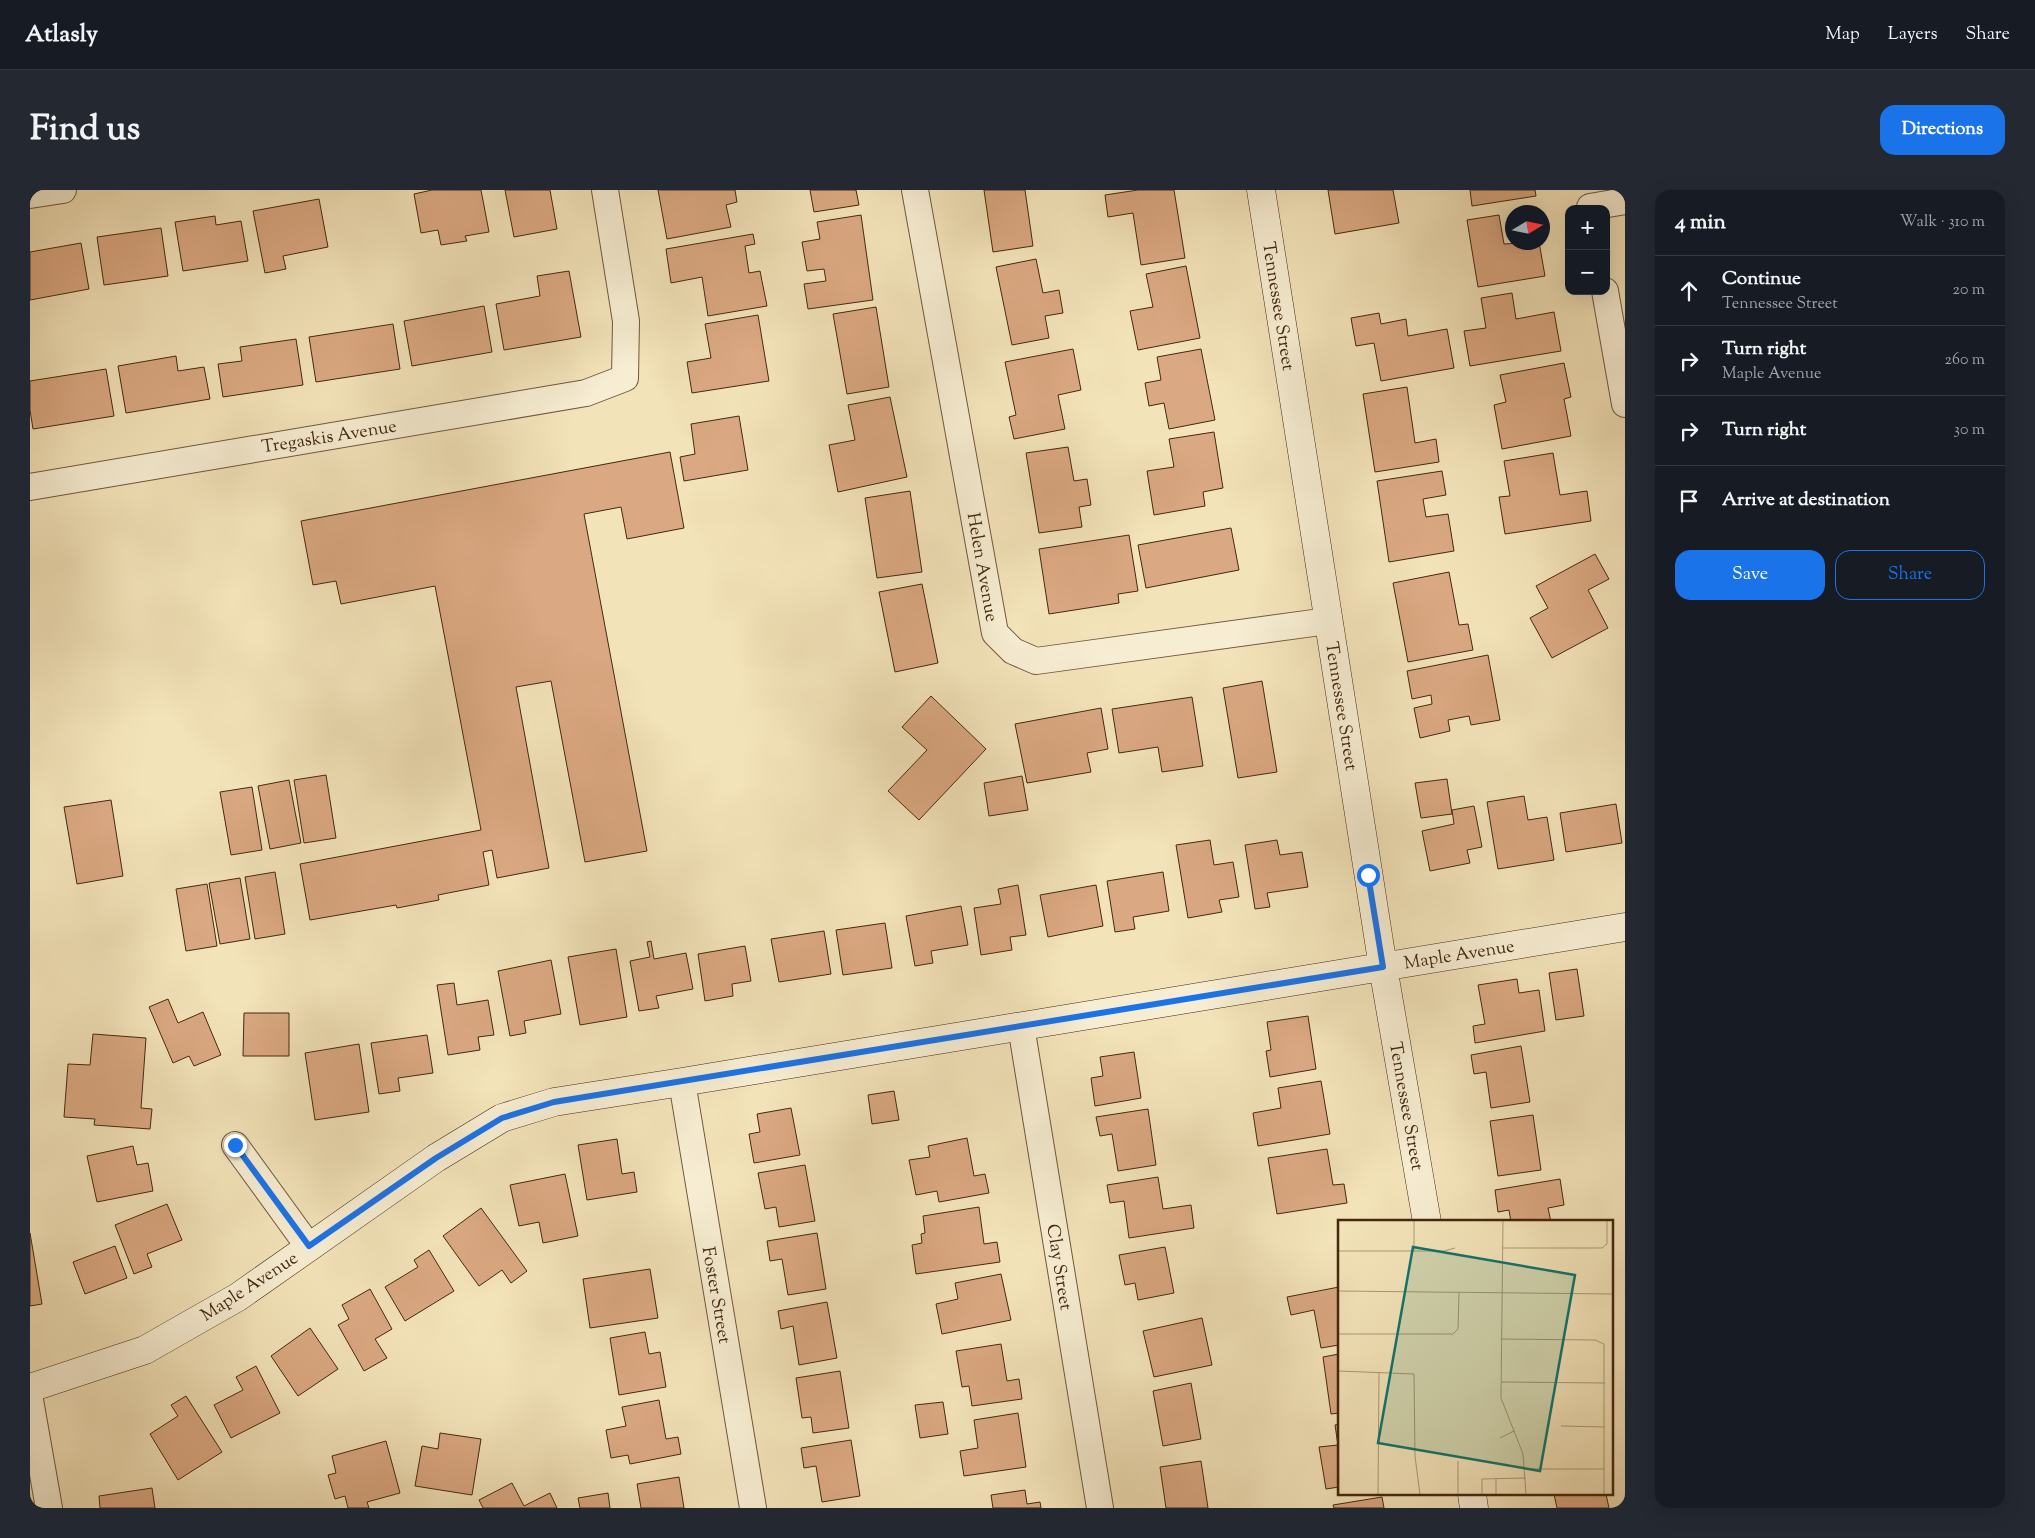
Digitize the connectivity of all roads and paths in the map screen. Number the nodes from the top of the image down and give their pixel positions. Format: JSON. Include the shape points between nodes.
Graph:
{"nodes":[{"id":1,"x":63,"y":190,"type":"edge"},
{"id":2,"x":605,"y":190,"type":"edge"},
{"id":3,"x":915,"y":190,"type":"edge"},
{"id":4,"x":1261,"y":190,"type":"edge"},
{"id":5,"x":30,"y":195,"type":"edge"},
{"id":6,"x":1625,"y":201,"type":"edge"},
{"id":7,"x":1589,"y":202,"type":"edge"},
{"id":8,"x":1606,"y":295,"type":"edge"},
{"id":9,"x":1625,"y":404,"type":"edge"},
{"id":10,"x":30,"y":487,"type":"edge"},
{"id":11,"x":1328,"y":621,"type":"junction"},
{"id":12,"x":1625,"y":927,"type":"edge"},
{"id":13,"x":1383,"y":967,"type":"junction"},
{"id":14,"x":1021,"y":1026,"type":"junction"},
{"id":15,"x":682,"y":1082,"type":"junction"},
{"id":16,"x":235,"y":1145,"type":"dead end"},
{"id":17,"x":1427,"y":1220,"type":"edge"},
{"id":18,"x":309,"y":1246,"type":"junction"},
{"id":19,"x":30,"y":1388,"type":"edge"},
{"id":20,"x":30,"y":1400,"type":"edge"},
{"id":21,"x":49,"y":1508,"type":"edge"},
{"id":22,"x":753,"y":1508,"type":"edge"},
{"id":23,"x":1100,"y":1508,"type":"edge"}],
"edges":[{"from":1,"to":5,"type":"street"},
{"from":2,"to":10,"type":"street","name":"Tregaskis Avenue","via":[[626,321],[625,378],[586,393]]},
{"from":3,"to":11,"type":"street","name":"Helen Avenue","via":[[995,633],[1013,651],[1036,661]]},
{"from":4,"to":11,"type":"street","name":"Tennessee Street"},
{"from":6,"to":7,"type":"street"},
{"from":8,"to":9,"type":"street"},
{"from":11,"to":13,"type":"street","name":"Tennessee Street"},
{"from":12,"to":13,"type":"street","name":"Maple Avenue"},
{"from":13,"to":14,"type":"street","name":"Maple Avenue"},
{"from":13,"to":17,"type":"street","name":"Tennessee Street"},
{"from":14,"to":15,"type":"street","name":"Maple Avenue"},
{"from":14,"to":23,"type":"street","name":"Clay Street"},
{"from":15,"to":18,"type":"street","name":"Maple Avenue","via":[[554,1102],[502,1118],[436,1158]]},
{"from":15,"to":22,"type":"street","name":"Foster Street"},
{"from":16,"to":18,"type":"street"},
{"from":18,"to":19,"type":"street","name":"Maple Avenue","via":[[238,1297],[146,1350]]},
{"from":20,"to":21,"type":"street"}]}
